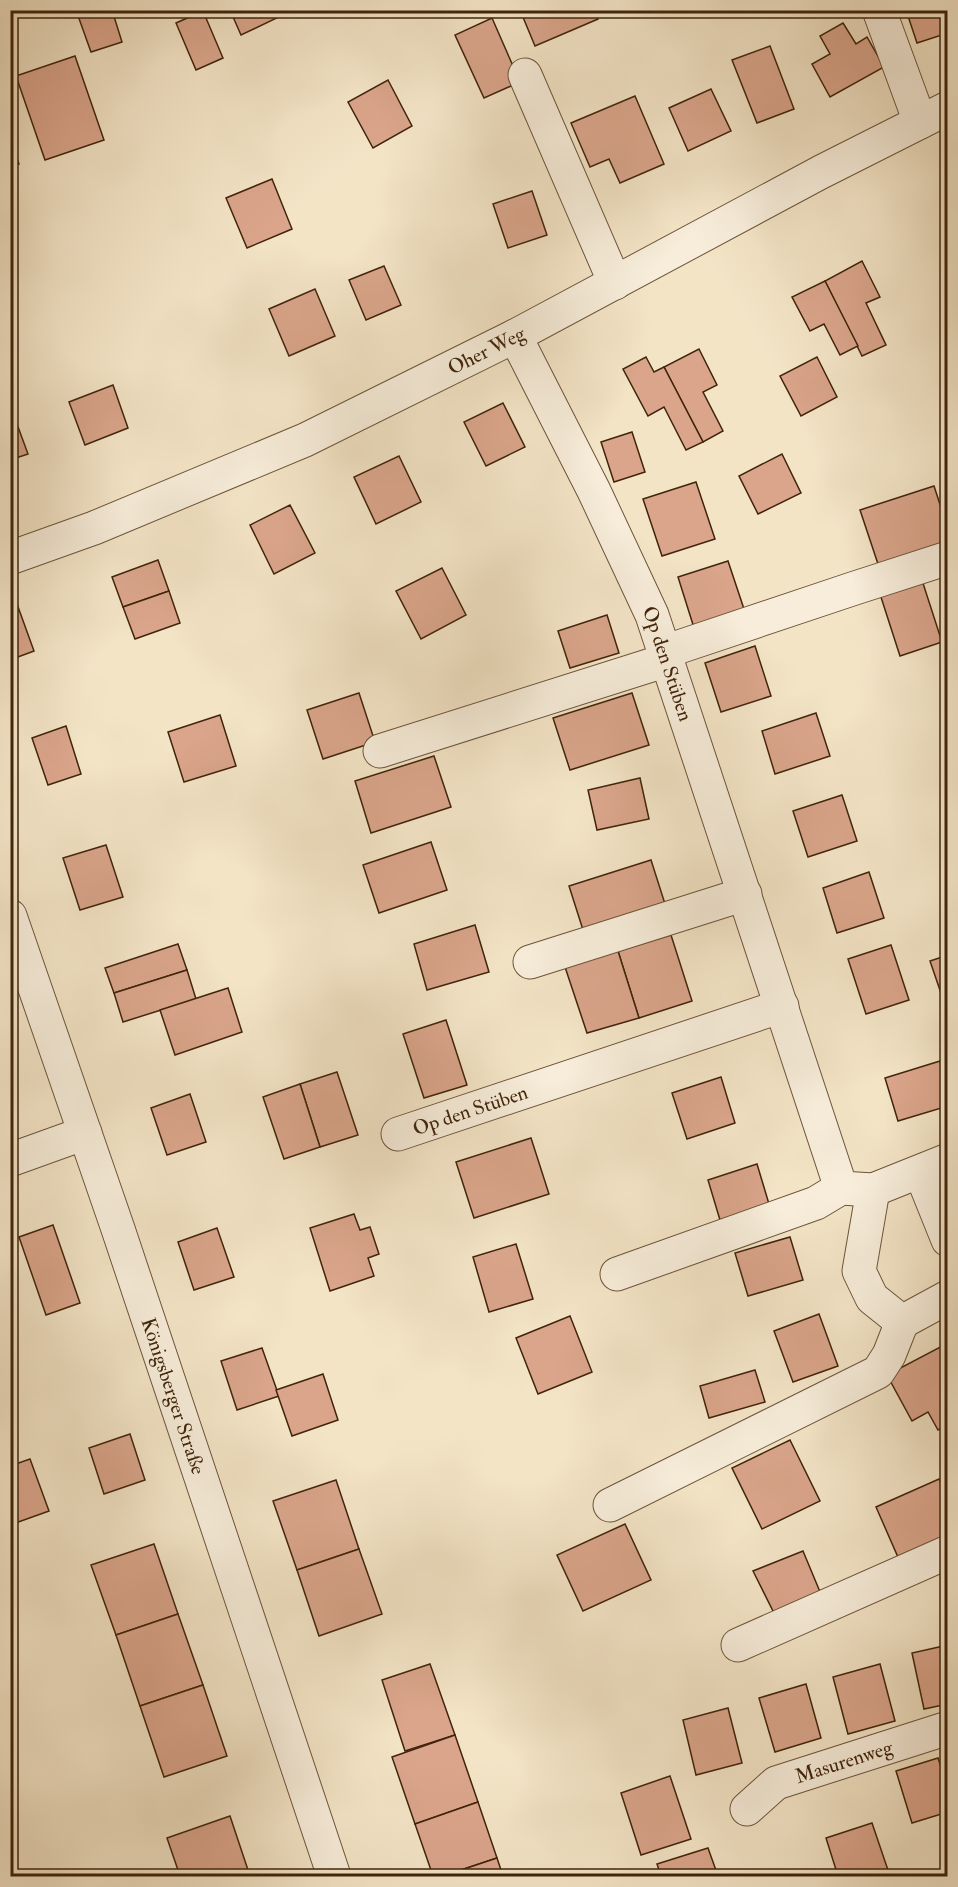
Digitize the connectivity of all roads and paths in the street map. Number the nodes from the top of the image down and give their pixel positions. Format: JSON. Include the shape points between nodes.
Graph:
{"nodes":[{"id":1,"x":879,"y":10,"type":"edge"},
{"id":2,"x":525,"y":75,"type":"dead end"},
{"id":3,"x":934,"y":115,"type":"edge"},
{"id":4,"x":615,"y":283,"type":"junction"},
{"id":5,"x":515,"y":336,"type":"junction"},
{"id":6,"x":10,"y":558,"type":"edge"},
{"id":7,"x":948,"y":558,"type":"edge"},
{"id":8,"x":666,"y":656,"type":"junction"},
{"id":9,"x":380,"y":751,"type":"dead end"},
{"id":10,"x":745,"y":894,"type":"junction"},
{"id":11,"x":10,"y":916,"type":"edge"},
{"id":12,"x":530,"y":962,"type":"dead end"},
{"id":13,"x":782,"y":1006,"type":"junction"},
{"id":14,"x":85,"y":1133,"type":"junction"},
{"id":15,"x":398,"y":1134,"type":"dead end"},
{"id":16,"x":10,"y":1160,"type":"edge"},
{"id":17,"x":934,"y":1167,"type":"edge"},
{"id":18,"x":841,"y":1188,"type":"junction"},
{"id":19,"x":873,"y":1190,"type":"junction"},
{"id":20,"x":948,"y":1240,"type":"edge"},
{"id":21,"x":617,"y":1274,"type":"dead end"},
{"id":22,"x":948,"y":1297,"type":"edge"},
{"id":23,"x":902,"y":1322,"type":"junction"},
{"id":24,"x":610,"y":1505,"type":"dead end"},
{"id":25,"x":948,"y":1552,"type":"edge"},
{"id":26,"x":738,"y":1645,"type":"dead end"},
{"id":27,"x":948,"y":1728,"type":"edge"},
{"id":28,"x":747,"y":1809,"type":"dead end"},
{"id":29,"x":334,"y":1876,"type":"edge"}],
"edges":[{"from":1,"to":3,"type":"street"},
{"from":2,"to":4,"type":"street"},
{"from":3,"to":4,"type":"street","name":"Oher Weg"},
{"from":4,"to":5,"type":"street","name":"Oher Weg"},
{"from":5,"to":6,"type":"street","name":"Oher Weg","via":[[305,440],[94,528]]},
{"from":5,"to":8,"type":"street","name":"Op den Stüben","via":[[594,491],[647,604]]},
{"from":7,"to":8,"type":"street"},
{"from":8,"to":9,"type":"street"},
{"from":8,"to":10,"type":"street","name":"Op den Stüben"},
{"from":10,"to":12,"type":"street"},
{"from":10,"to":13,"type":"street","name":"Op den Stüben"},
{"from":11,"to":14,"type":"street","name":"Königsberger Straße"},
{"from":13,"to":15,"type":"street","name":"Op den Stüben"},
{"from":13,"to":18,"type":"street","name":"Op den Stüben"},
{"from":14,"to":16,"type":"street"},
{"from":14,"to":29,"type":"street","name":"Königsberger Straße"},
{"from":17,"to":19,"type":"street"},
{"from":17,"to":20,"type":"street"},
{"from":18,"to":19,"type":"street"},
{"from":18,"to":21,"type":"street","via":[[816,1203]]},
{"from":19,"to":23,"type":"street","via":[[859,1271],[872,1298]]},
{"from":22,"to":23,"type":"street"},
{"from":23,"to":24,"type":"street","via":[[878,1372]]},
{"from":25,"to":26,"type":"street"},
{"from":27,"to":28,"type":"street","name":"Masurenweg","via":[[776,1783]]}]}
